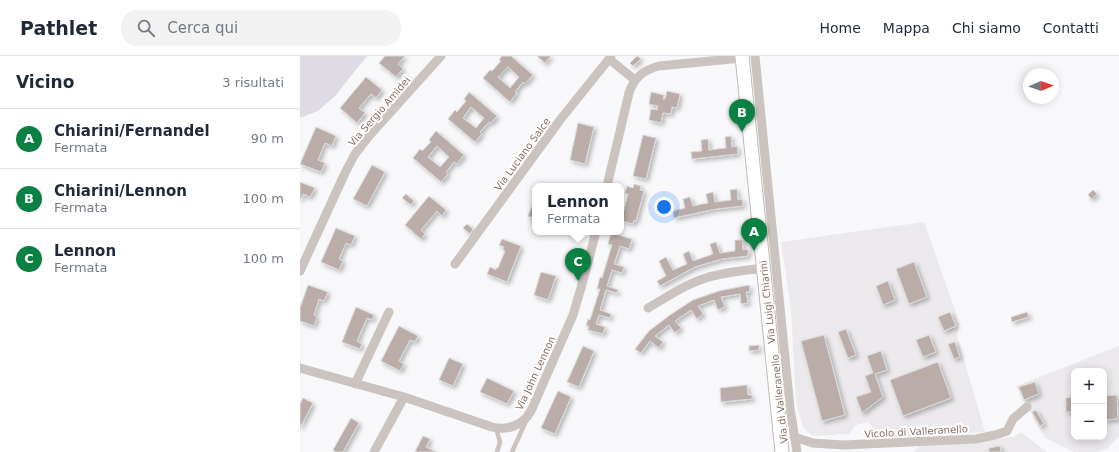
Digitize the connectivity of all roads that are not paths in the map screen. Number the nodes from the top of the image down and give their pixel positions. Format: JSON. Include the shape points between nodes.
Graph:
{"nodes":[{"id":1,"x":441,"y":56,"type":"edge"},
{"id":2,"x":755,"y":56,"type":"edge"},
{"id":3,"x":610,"y":57,"type":"edge"},
{"id":4,"x":742,"y":57,"type":"edge"},
{"id":5,"x":635,"y":80,"type":"junction"},
{"id":6,"x":608,"y":183,"type":"edge"},
{"id":7,"x":595,"y":235,"type":"edge"},
{"id":8,"x":454,"y":264,"type":"dead end"},
{"id":9,"x":763,"y":268,"type":"junction"},
{"id":10,"x":300,"y":272,"type":"edge"},
{"id":11,"x":648,"y":308,"type":"dead end"},
{"id":12,"x":389,"y":312,"type":"dead end"},
{"id":13,"x":300,"y":368,"type":"edge"},
{"id":14,"x":355,"y":384,"type":"junction"},
{"id":15,"x":404,"y":397,"type":"junction"},
{"id":16,"x":1027,"y":407,"type":"dead end"},
{"id":17,"x":528,"y":416,"type":"junction"},
{"id":18,"x":496,"y":428,"type":"junction"},
{"id":19,"x":794,"y":437,"type":"junction"},
{"id":20,"x":374,"y":452,"type":"edge"},
{"id":21,"x":497,"y":452,"type":"edge"},
{"id":22,"x":512,"y":452,"type":"edge"},
{"id":23,"x":782,"y":452,"type":"edge"},
{"id":24,"x":796,"y":452,"type":"edge"}],
"edges":[{"from":1,"to":10,"type":"street","name":"Via Sergio Amidei","via":[[359,148],[341,180]]},
{"from":2,"to":19,"type":"street","name":"Via di Valleranello"},
{"from":3,"to":5,"type":"street"},
{"from":3,"to":8,"type":"street","name":"Via Luciano Salce","via":[[560,120]]},
{"from":4,"to":5,"type":"street","via":[[659,66],[647,70]]},
{"from":4,"to":9,"type":"street","name":"Via Luigi Chiarini"},
{"from":5,"to":6,"type":"street","via":[[629,94]]},
{"from":7,"to":17,"type":"street","name":"Via John Lennon","via":[[573,315]]},
{"from":9,"to":11,"type":"street","via":[[702,279]]},
{"from":9,"to":23,"type":"street","name":"Via Luigi Chiarini"},
{"from":12,"to":14,"type":"street"},
{"from":13,"to":14,"type":"street","name":"Via John Lennon"},
{"from":14,"to":15,"type":"street","name":"Via John Lennon"},
{"from":15,"to":18,"type":"street","name":"Via John Lennon"},
{"from":15,"to":20,"type":"street"},
{"from":16,"to":19,"type":"street","name":"Vicolo di Valleranello","via":[[1013,419],[1008,431],[976,439],[843,445],[813,443]]},
{"from":17,"to":18,"type":"street","name":"Via John Lennon","via":[[515,425]]},
{"from":17,"to":22,"type":"lane"},
{"from":18,"to":21,"type":"lane","via":[[500,442]]},
{"from":19,"to":24,"type":"street","name":"Via di Valleranello"}]}
